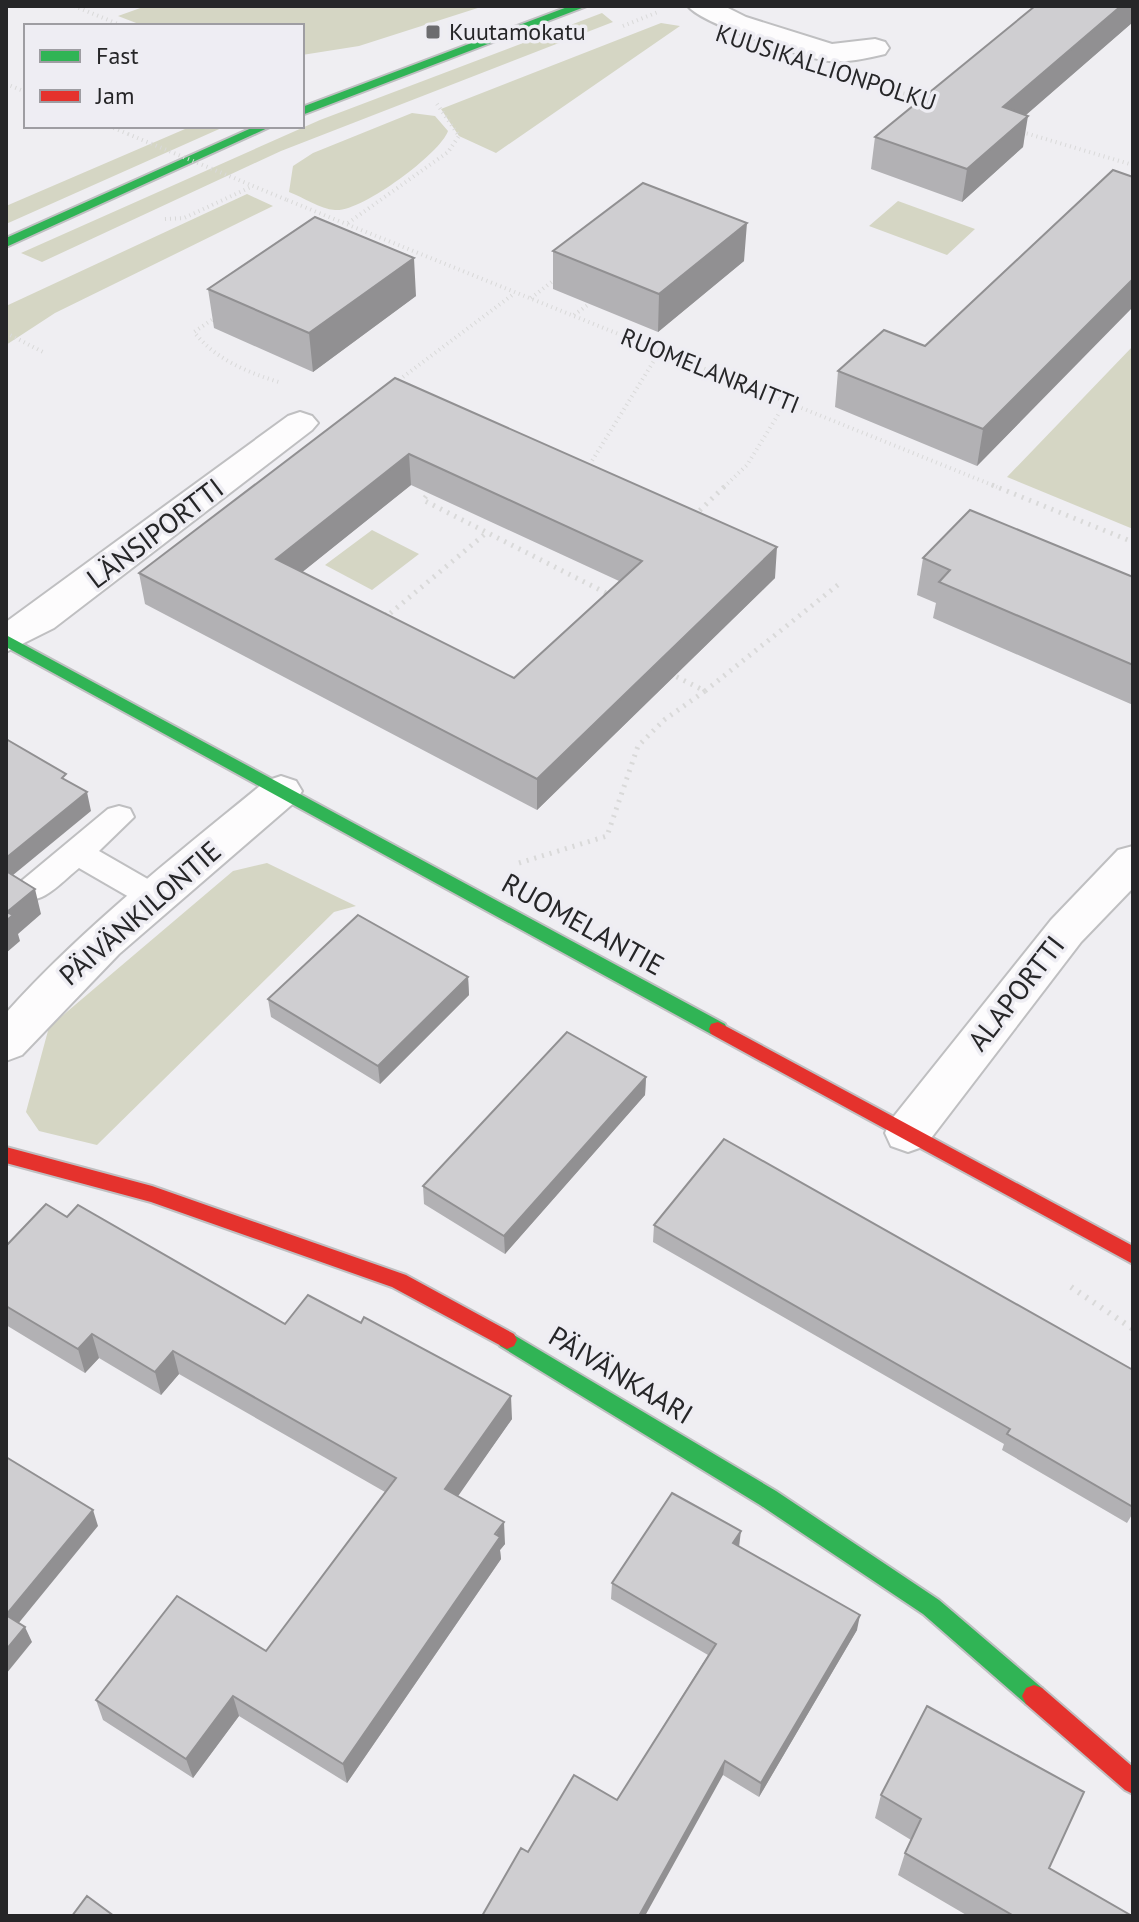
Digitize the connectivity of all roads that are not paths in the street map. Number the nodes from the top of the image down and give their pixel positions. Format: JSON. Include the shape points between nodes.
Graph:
{"nodes":[{"id":1,"x":581,"y":6,"type":"edge"},
{"id":2,"x":702,"y":6,"type":"edge"},
{"id":3,"x":875,"y":48,"type":"dead end"},
{"id":4,"x":304,"y":110,"type":"edge"},
{"id":5,"x":262,"y":128,"type":"edge"},
{"id":6,"x":6,"y":243,"type":"edge"},
{"id":7,"x":300,"y":423,"type":"dead end"},
{"id":8,"x":6,"y":640,"type":"edge"},
{"id":9,"x":281,"y":791,"type":"junction"},
{"id":10,"x":119,"y":817,"type":"dead end"},
{"id":11,"x":76,"y":852,"type":"junction"},
{"id":12,"x":1133,"y":861,"type":"edge"},
{"id":13,"x":30,"y":891,"type":"edge"},
{"id":14,"x":154,"y":897,"type":"junction"},
{"id":15,"x":6,"y":1043,"type":"edge"},
{"id":16,"x":908,"y":1133,"type":"junction"},
{"id":17,"x":6,"y":1155,"type":"edge"},
{"id":18,"x":1133,"y":1256,"type":"edge"},
{"id":19,"x":1133,"y":1782,"type":"edge"}],
"edges":[{"from":1,"to":4,"type":"street"},
{"from":2,"to":3,"type":"street","via":[[736,23],[830,53]]},
{"from":5,"to":6,"type":"street"},
{"from":7,"to":8,"type":"street","name":"LÄNSIPORTTI"},
{"from":8,"to":9,"type":"street","name":"RUOMELANTIE"},
{"from":9,"to":14,"type":"street","name":"PÄIVÄNKILONTIE"},
{"from":9,"to":16,"type":"street","name":"RUOMELANTIE"},
{"from":10,"to":11,"type":"lane"},
{"from":11,"to":13,"type":"lane"},
{"from":11,"to":14,"type":"lane"},
{"from":12,"to":16,"type":"street","name":"ALAPORTTI","via":[[1066,931]]},
{"from":14,"to":15,"type":"street","name":"PÄIVÄNKILONTIE","via":[[39,1003]]},
{"from":16,"to":18,"type":"street","name":"RUOMELANTIE"},
{"from":17,"to":19,"type":"street","name":"PÄIVÄNKAARI","via":[[152,1194],[399,1281],[546,1361],[768,1498],[931,1607]]}]}
